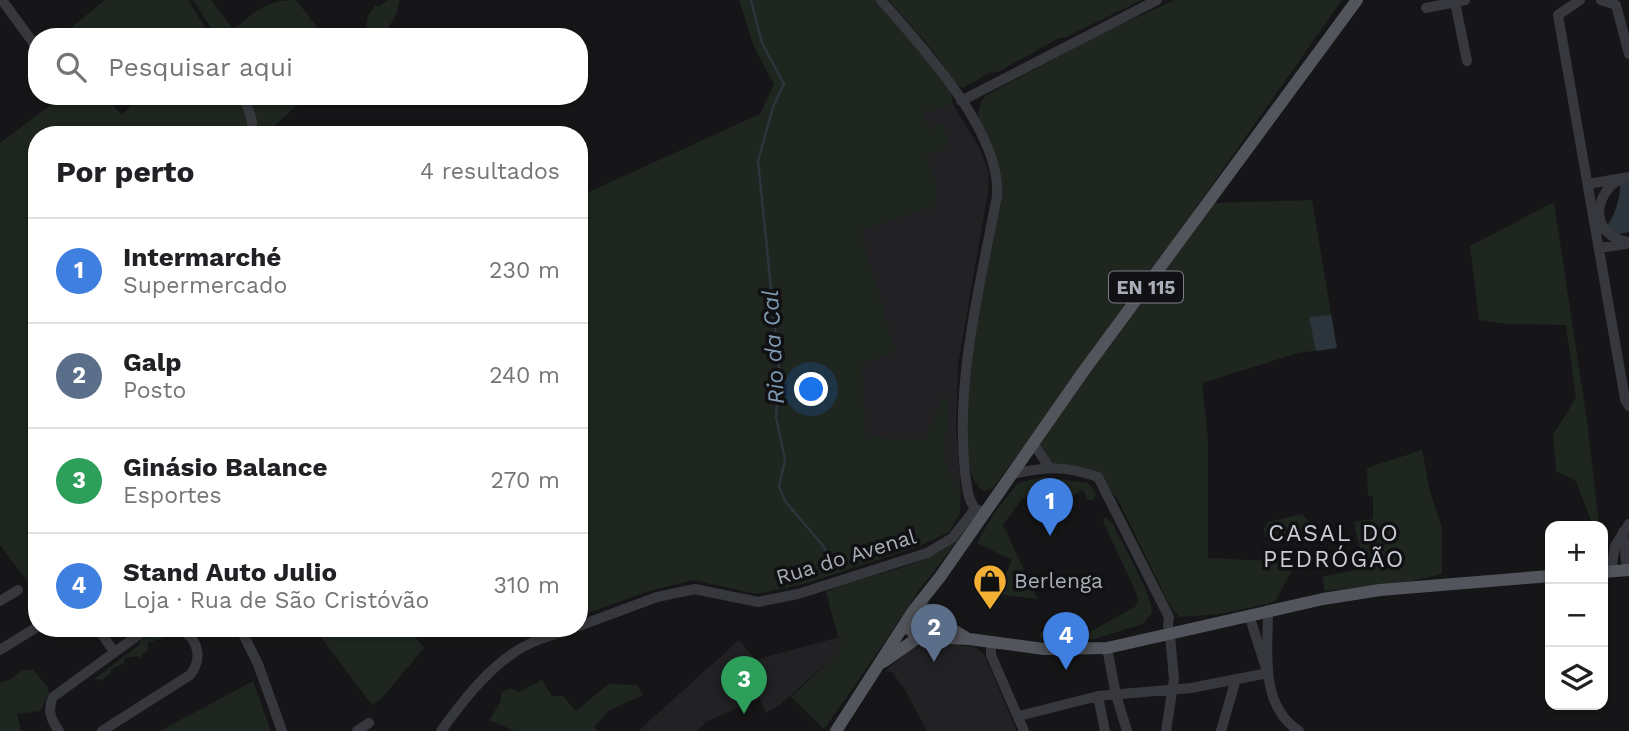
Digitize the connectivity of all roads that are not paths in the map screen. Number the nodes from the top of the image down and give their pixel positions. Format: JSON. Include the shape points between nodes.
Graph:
{"nodes":[{"id":1,"x":2,"y":0,"type":"edge"},
{"id":2,"x":881,"y":0,"type":"edge"},
{"id":3,"x":1157,"y":0,"type":"edge"},
{"id":4,"x":1357,"y":0,"type":"edge"},
{"id":5,"x":1580,"y":0,"type":"edge"},
{"id":6,"x":1601,"y":0,"type":"edge"},
{"id":7,"x":1460,"y":1,"type":"edge"},
{"id":8,"x":1426,"y":8,"type":"dead end"},
{"id":9,"x":28,"y":36,"type":"edge"},
{"id":10,"x":1629,"y":54,"type":"edge"},
{"id":11,"x":1467,"y":61,"type":"dead end"},
{"id":12,"x":961,"y":102,"type":"junction"},
{"id":13,"x":247,"y":105,"type":"edge"},
{"id":14,"x":252,"y":126,"type":"edge"},
{"id":15,"x":1625,"y":178,"type":"edge"},
{"id":16,"x":1588,"y":184,"type":"junction"},
{"id":17,"x":1596,"y":216,"type":"junction"},
{"id":18,"x":1629,"y":243,"type":"edge"},
{"id":19,"x":1599,"y":248,"type":"junction"},
{"id":20,"x":1629,"y":406,"type":"edge"},
{"id":21,"x":1033,"y":443,"type":"junction"},
{"id":22,"x":1049,"y":467,"type":"junction"},
{"id":23,"x":1011,"y":474,"type":"junction"},
{"id":24,"x":980,"y":511,"type":"junction"},
{"id":25,"x":1626,"y":528,"type":"edge"},
{"id":26,"x":1608,"y":568,"type":"edge"},
{"id":27,"x":1628,"y":570,"type":"edge"},
{"id":28,"x":1608,"y":572,"type":"edge"},
{"id":29,"x":1545,"y":576,"type":"edge"},
{"id":30,"x":940,"y":577,"type":"junction"},
{"id":31,"x":18,"y":590,"type":"dead end"},
{"id":32,"x":0,"y":601,"type":"edge"},
{"id":33,"x":1268,"y":610,"type":"junction"},
{"id":34,"x":910,"y":615,"type":"junction"},
{"id":35,"x":934,"y":615,"type":"junction"},
{"id":36,"x":1250,"y":615,"type":"junction"},
{"id":37,"x":588,"y":623,"type":"edge"},
{"id":38,"x":1169,"y":630,"type":"junction"},
{"id":39,"x":28,"y":633,"type":"edge"},
{"id":40,"x":104,"y":637,"type":"edge"},
{"id":41,"x":135,"y":637,"type":"edge"},
{"id":42,"x":190,"y":637,"type":"edge"},
{"id":43,"x":244,"y":637,"type":"edge"},
{"id":44,"x":548,"y":637,"type":"edge"},
{"id":45,"x":922,"y":637,"type":"junction"},
{"id":46,"x":969,"y":639,"type":"junction"},
{"id":47,"x":990,"y":643,"type":"junction"},
{"id":48,"x":1103,"y":648,"type":"junction"},
{"id":49,"x":0,"y":650,"type":"edge"},
{"id":50,"x":114,"y":652,"type":"junction"},
{"id":51,"x":880,"y":665,"type":"junction"},
{"id":52,"x":1268,"y":673,"type":"junction"},
{"id":53,"x":1236,"y":680,"type":"junction"},
{"id":54,"x":1171,"y":690,"type":"junction"},
{"id":55,"x":1116,"y":695,"type":"junction"},
{"id":56,"x":1098,"y":696,"type":"junction"},
{"id":57,"x":1019,"y":716,"type":"junction"},
{"id":58,"x":369,"y":723,"type":"dead end"},
{"id":59,"x":59,"y":731,"type":"edge"},
{"id":60,"x":102,"y":731,"type":"edge"},
{"id":61,"x":282,"y":731,"type":"edge"},
{"id":62,"x":357,"y":731,"type":"edge"},
{"id":63,"x":441,"y":731,"type":"edge"},
{"id":64,"x":836,"y":731,"type":"edge"},
{"id":65,"x":1024,"y":731,"type":"edge"},
{"id":66,"x":1105,"y":731,"type":"edge"},
{"id":67,"x":1127,"y":731,"type":"edge"},
{"id":68,"x":1166,"y":731,"type":"edge"},
{"id":69,"x":1221,"y":731,"type":"edge"},
{"id":70,"x":1299,"y":731,"type":"edge"}],
"edges":[{"from":1,"to":9,"type":"street"},
{"from":2,"to":12,"type":"street","via":[[942,70]]},
{"from":3,"to":12,"type":"street"},
{"from":4,"to":21,"type":"main road","number":"EN 115"},
{"from":5,"to":16,"type":"street","via":[[1558,15]]},
{"from":6,"to":10,"type":"street","via":[[1616,5]]},
{"from":7,"to":8,"type":"street"},
{"from":7,"to":11,"type":"street"},
{"from":12,"to":24,"type":"street","via":[[978,128],[998,184],[967,365],[962,427],[967,487]]},
{"from":13,"to":14,"type":"street"},
{"from":15,"to":16,"type":"street"},
{"from":15,"to":17,"type":"street","via":[[1603,193]]},
{"from":16,"to":17,"type":"street"},
{"from":17,"to":18,"type":"street","via":[[1609,234]]},
{"from":17,"to":19,"type":"street"},
{"from":18,"to":19,"type":"street"},
{"from":19,"to":20,"type":"street"},
{"from":21,"to":22,"type":"street"},
{"from":21,"to":23,"type":"main road","number":"EN 115"},
{"from":22,"to":23,"type":"street"},
{"from":22,"to":38,"type":"street","via":[[1098,477],[1164,610]]},
{"from":23,"to":24,"type":"main road","number":"EN 115"},
{"from":24,"to":30,"type":"main road","number":"EN 115"},
{"from":24,"to":37,"type":"street","name":"Rua do Avenal","via":[[952,538],[927,553],[797,594],[758,602],[695,589],[657,597]]},
{"from":25,"to":26,"type":"street"},
{"from":25,"to":27,"type":"street"},
{"from":27,"to":28,"type":"main road"},
{"from":29,"to":33,"type":"main road","via":[[1380,590]]},
{"from":30,"to":34,"type":"main road","number":"EN 115"},
{"from":30,"to":35,"type":"main road","number":"EN 115"},
{"from":31,"to":32,"type":"street"},
{"from":33,"to":36,"type":"main road"},
{"from":33,"to":52,"type":"street"},
{"from":34,"to":35,"type":"main road","via":[[925,608]]},
{"from":34,"to":45,"type":"main road","via":[[909,629]]},
{"from":34,"to":51,"type":"main road"},
{"from":35,"to":45,"type":"main road","via":[[933,631]]},
{"from":35,"to":46,"type":"main road"},
{"from":36,"to":38,"type":"main road"},
{"from":36,"to":52,"type":"street"},
{"from":38,"to":48,"type":"main road","via":[[1129,635]]},
{"from":38,"to":54,"type":"street"},
{"from":39,"to":49,"type":"street"},
{"from":40,"to":50,"type":"street"},
{"from":41,"to":50,"type":"street"},
{"from":42,"to":60,"type":"street","via":[[198,652],[190,675]]},
{"from":43,"to":61,"type":"street"},
{"from":44,"to":63,"type":"street","via":[[503,661],[465,698]]},
{"from":45,"to":46,"type":"main road"},
{"from":45,"to":51,"type":"main road"},
{"from":46,"to":47,"type":"main road"},
{"from":47,"to":48,"type":"main road","via":[[1044,649]]},
{"from":47,"to":57,"type":"street","via":[[991,655]]},
{"from":48,"to":55,"type":"street"},
{"from":50,"to":59,"type":"street","via":[[53,697],[50,712]]},
{"from":51,"to":64,"type":"main road"},
{"from":52,"to":53,"type":"street"},
{"from":52,"to":70,"type":"street","via":[[1276,707]]},
{"from":53,"to":54,"type":"street"},
{"from":53,"to":69,"type":"street"},
{"from":54,"to":55,"type":"street"},
{"from":54,"to":68,"type":"street"},
{"from":55,"to":56,"type":"street"},
{"from":55,"to":67,"type":"street"},
{"from":56,"to":57,"type":"street"},
{"from":56,"to":66,"type":"street"},
{"from":57,"to":65,"type":"street"},
{"from":58,"to":62,"type":"street"}]}
